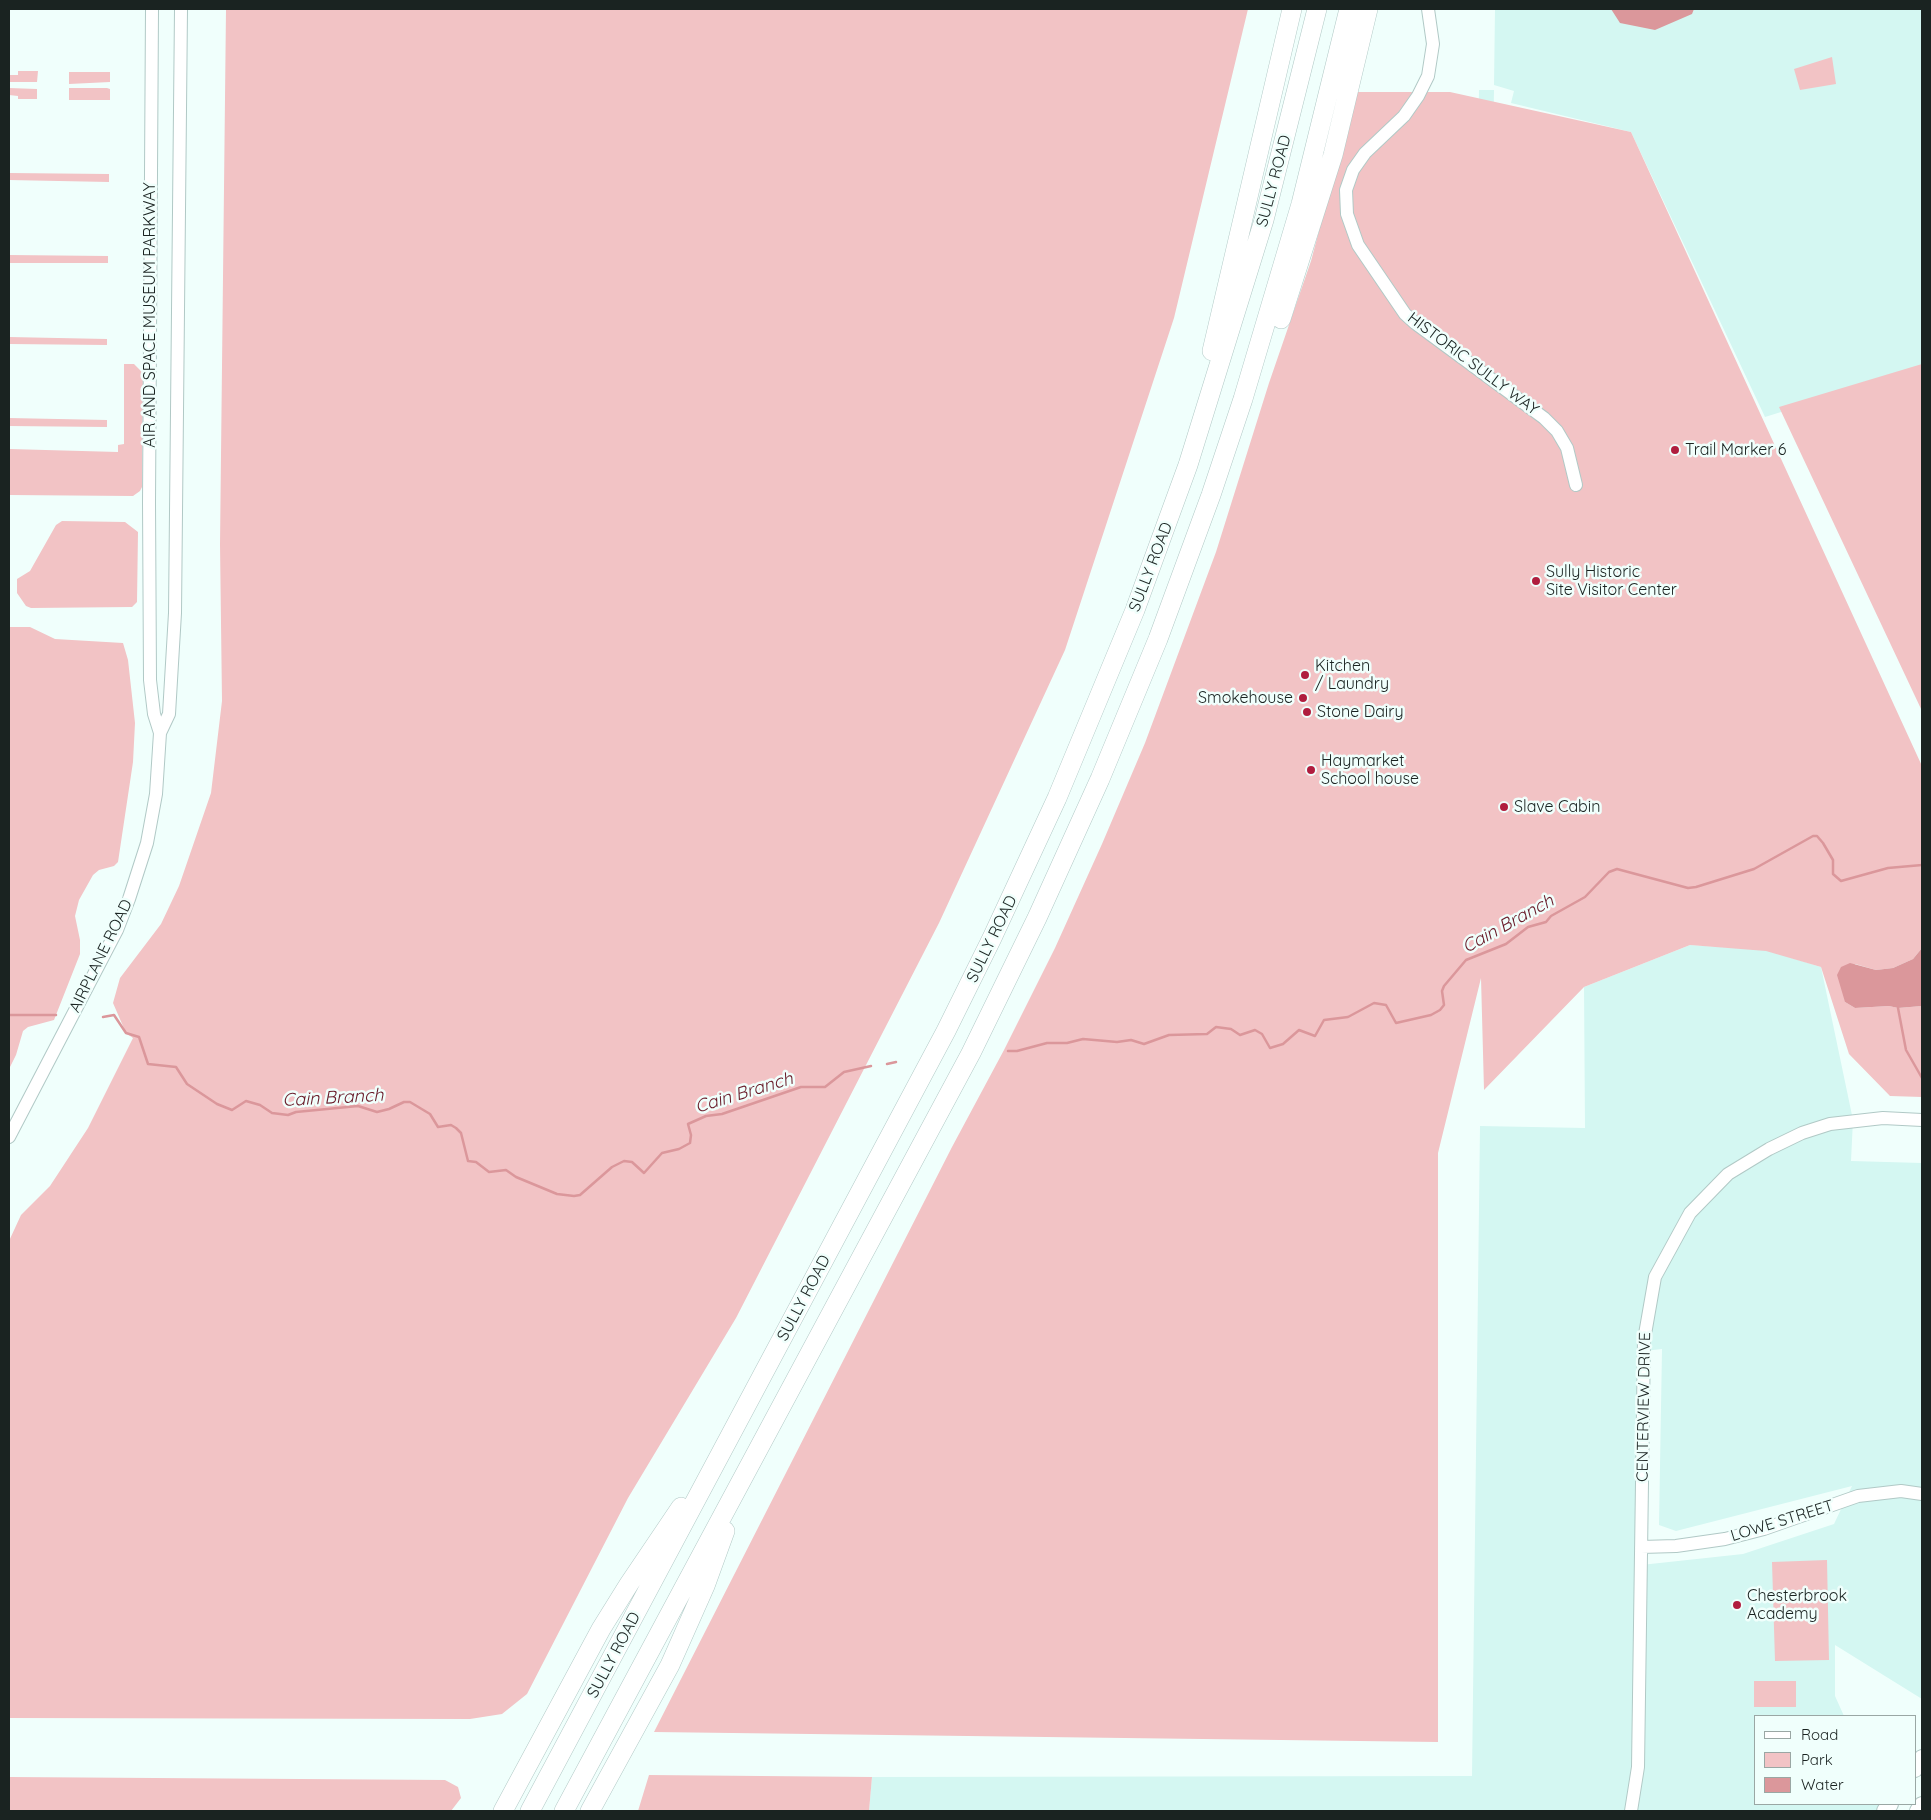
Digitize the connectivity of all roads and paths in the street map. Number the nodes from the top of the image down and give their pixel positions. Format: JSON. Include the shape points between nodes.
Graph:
{"nodes":[{"id":1,"x":152,"y":9,"type":"edge"},
{"id":2,"x":181,"y":9,"type":"edge"},
{"id":3,"x":1316,"y":9,"type":"edge"},
{"id":4,"x":1349,"y":9,"type":"edge"},
{"id":5,"x":1368,"y":9,"type":"edge"},
{"id":6,"x":1428,"y":9,"type":"edge"},
{"id":7,"x":1292,"y":10,"type":"edge"},
{"id":8,"x":1243,"y":399,"type":"junction"},
{"id":9,"x":1576,"y":485,"type":"dead end"},
{"id":10,"x":1172,"y":513,"type":"junction"},
{"id":11,"x":174,"y":621,"type":"joint"},
{"id":12,"x":150,"y":622,"type":"joint"},
{"id":13,"x":160,"y":733,"type":"junction"},
{"id":14,"x":1922,"y":1120,"type":"edge"},
{"id":15,"x":9,"y":1137,"type":"edge"},
{"id":16,"x":737,"y":1422,"type":"junction"},
{"id":17,"x":755,"y":1456,"type":"junction"},
{"id":18,"x":1922,"y":1494,"type":"edge"},
{"id":19,"x":1641,"y":1547,"type":"junction"},
{"id":20,"x":518,"y":1783,"type":"junction"},
{"id":21,"x":1922,"y":1805,"type":"edge"},
{"id":22,"x":594,"y":1807,"type":"edge"},
{"id":23,"x":496,"y":1811,"type":"edge"},
{"id":24,"x":503,"y":1811,"type":"edge"},
{"id":25,"x":530,"y":1811,"type":"edge"},
{"id":26,"x":564,"y":1811,"type":"edge"},
{"id":27,"x":1631,"y":1811,"type":"edge"},
{"id":28,"x":1918,"y":1811,"type":"edge"}],
"edges":[{"from":1,"to":12,"type":"street","name":"AIR AND SPACE MUSEUM PARKWAY"},
{"from":2,"to":11,"type":"street","name":"AIR AND SPACE MUSEUM PARKWAY"},
{"from":3,"to":10,"type":"highway","name":"SULLY ROAD","via":[[1264,220]]},
{"from":4,"to":8,"type":"highway","name":"SULLY ROAD","via":[[1303,196]]},
{"from":5,"to":8,"type":"highway","via":[[1333,155],[1281,319]]},
{"from":6,"to":9,"type":"street","name":"HISTORIC SULLY WAY","via":[[1433,44],[1428,76],[1404,116],[1352,170],[1347,214],[1358,245],[1410,318],[1557,431],[1567,448]]},
{"from":7,"to":10,"type":"highway","via":[[1220,323],[1179,453]]},
{"from":8,"to":17,"type":"highway","name":"SULLY ROAD","via":[[1158,639],[1054,882],[962,1068]]},
{"from":10,"to":16,"type":"highway","name":"SULLY ROAD","via":[[1097,705],[1000,923],[946,1031]]},
{"from":11,"to":13,"type":"street","name":"AIRPLANE ROAD","via":[[169,714]]},
{"from":12,"to":13,"type":"street","name":"AIRPLANE ROAD","via":[[150,680]]},
{"from":13,"to":15,"type":"street","name":"AIRPLANE ROAD","via":[[154,810],[129,899],[117,930]]},
{"from":14,"to":19,"type":"street","name":"CENTERVIEW DRIVE","via":[[1853,1120],[1802,1132],[1728,1174],[1690,1213],[1655,1277],[1646,1324]]},
{"from":16,"to":20,"type":"highway","via":[[628,1584]]},
{"from":16,"to":25,"type":"highway","name":"SULLY ROAD"},
{"from":17,"to":22,"type":"highway","via":[[685,1634]]},
{"from":17,"to":26,"type":"highway","name":"SULLY ROAD"},
{"from":18,"to":19,"type":"street","name":"LOWE STREET","via":[[1892,1492],[1858,1496],[1725,1539]]},
{"from":19,"to":27,"type":"street","name":"CENTERVIEW DRIVE","via":[[1638,1767]]},
{"from":20,"to":23,"type":"highway"},
{"from":20,"to":24,"type":"highway"},
{"from":21,"to":28,"type":"main road"}]}
